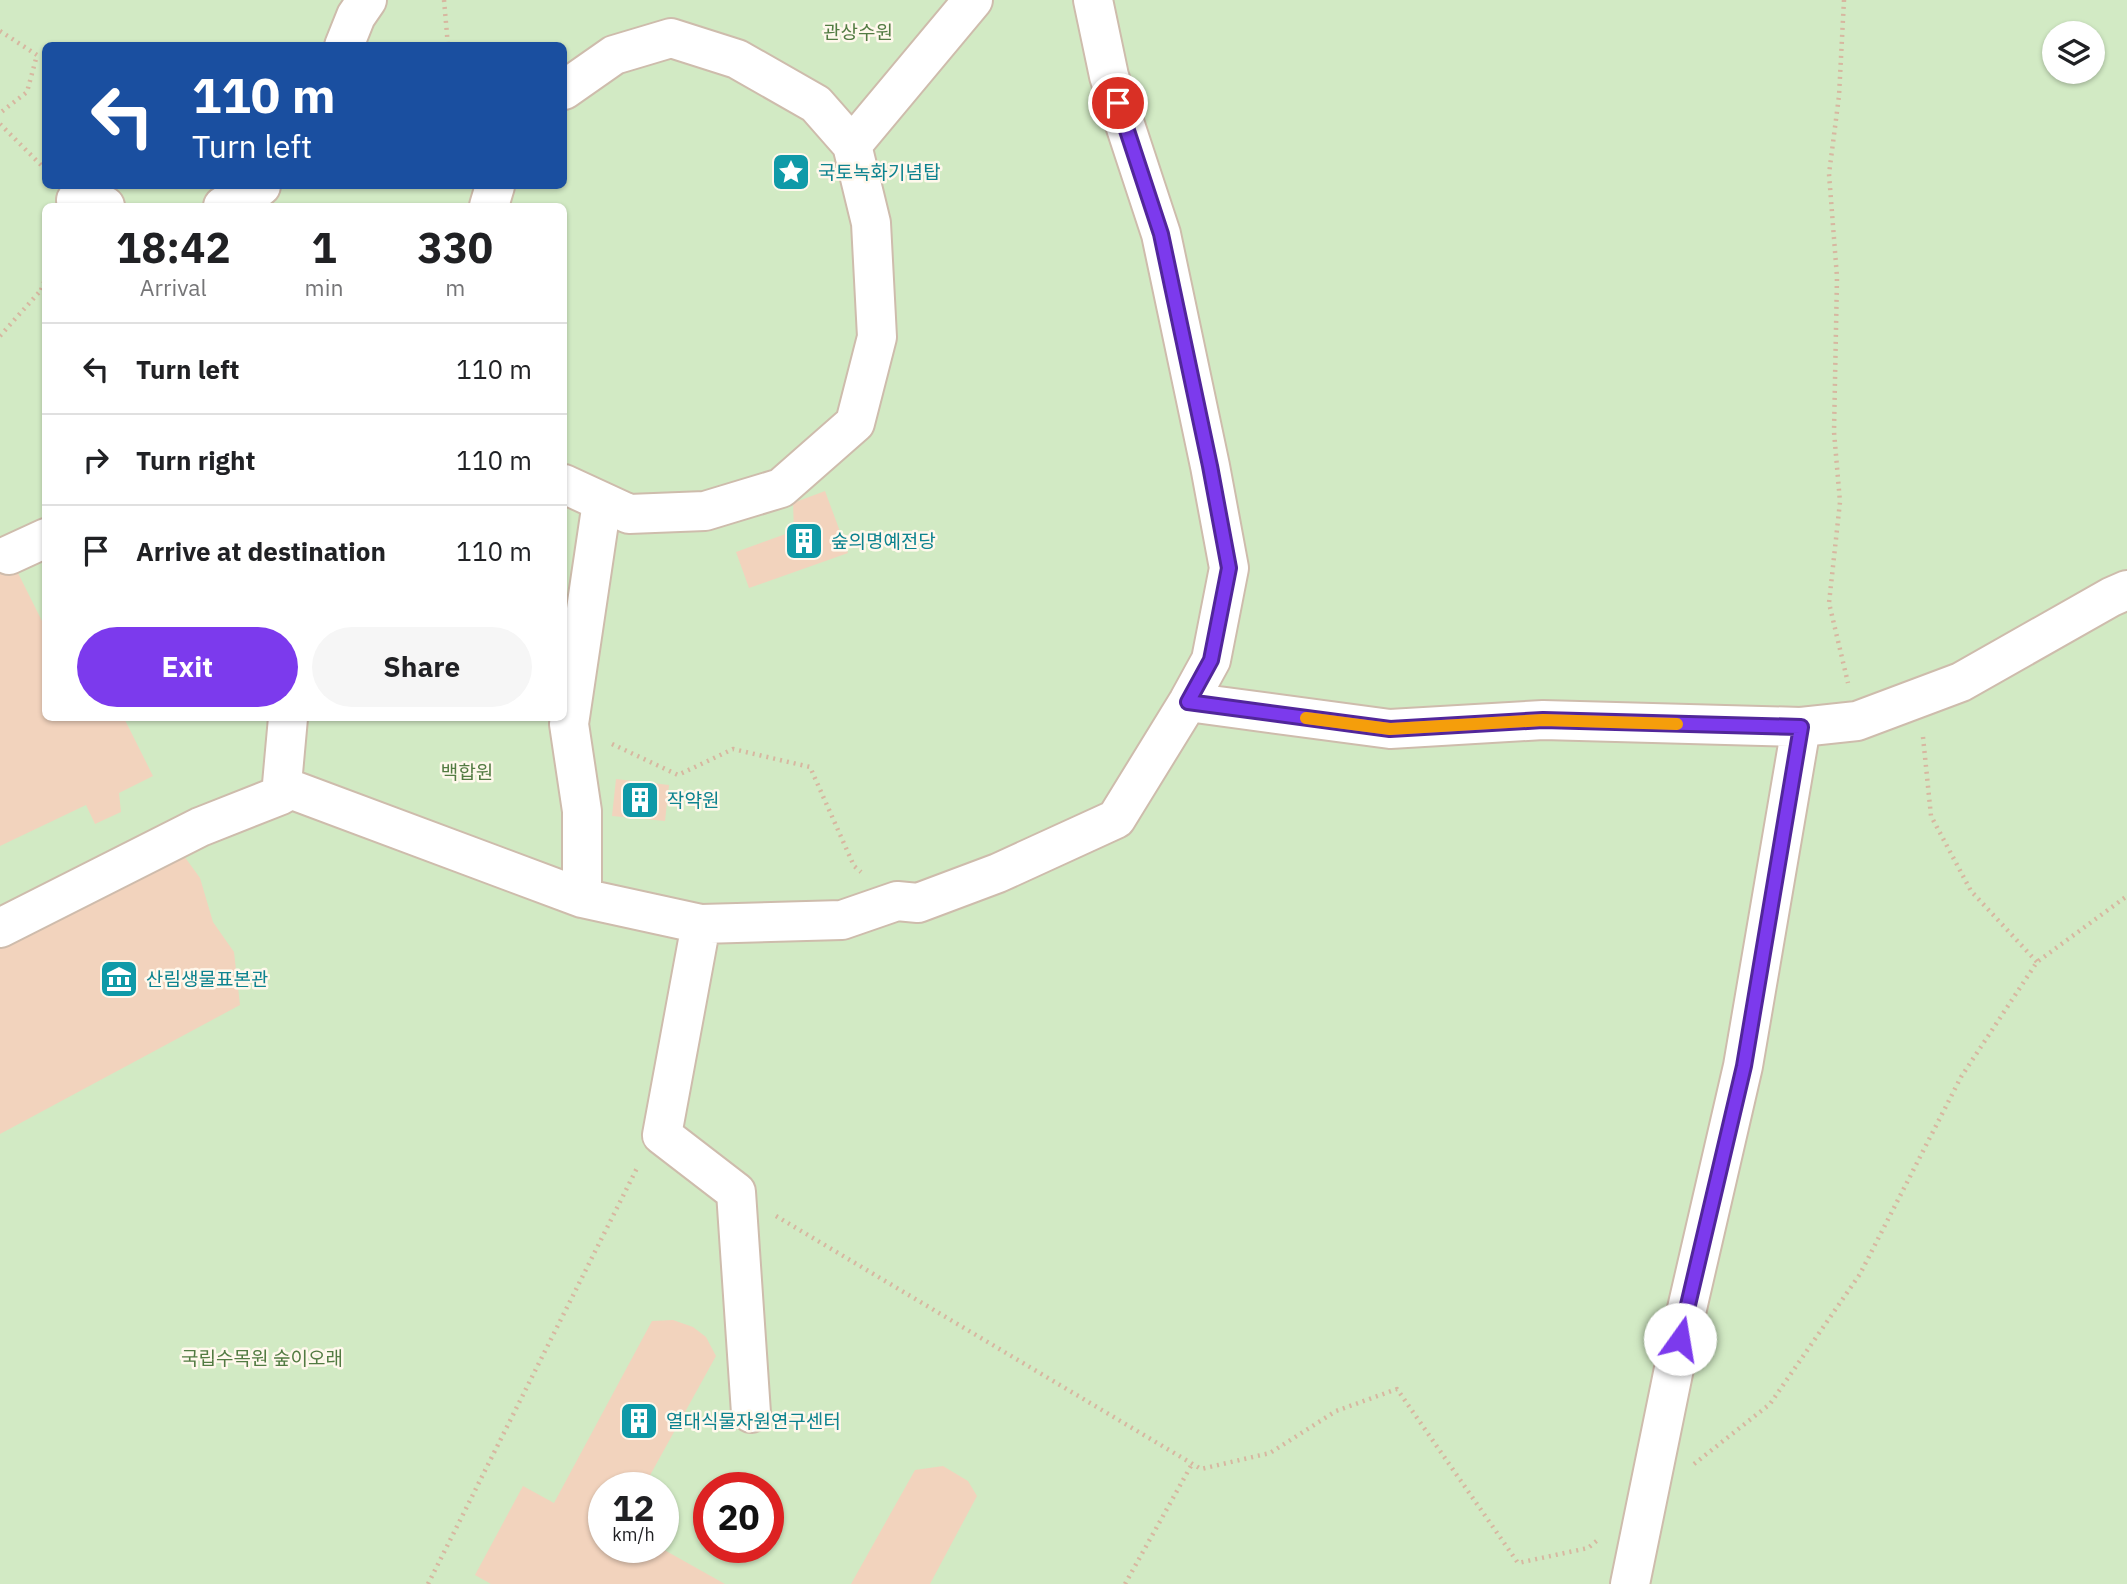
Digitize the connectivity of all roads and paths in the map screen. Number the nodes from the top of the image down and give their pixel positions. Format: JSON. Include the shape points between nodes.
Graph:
{"nodes":[{"id":1,"x":367,"y":0,"type":"edge"},
{"id":2,"x":444,"y":0,"type":"edge"},
{"id":3,"x":973,"y":0,"type":"edge"},
{"id":4,"x":1093,"y":0,"type":"edge"},
{"id":5,"x":1844,"y":0,"type":"edge"},
{"id":6,"x":0,"y":31,"type":"edge"},
{"id":7,"x":346,"y":42,"type":"edge"},
{"id":8,"x":448,"y":42,"type":"edge"},
{"id":9,"x":567,"y":88,"type":"edge"},
{"id":10,"x":0,"y":113,"type":"edge"},
{"id":11,"x":0,"y":124,"type":"edge"},
{"id":12,"x":852,"y":145,"type":"junction"},
{"id":13,"x":42,"y":166,"type":"edge"},
{"id":14,"x":257,"y":189,"type":"edge"},
{"id":15,"x":229,"y":203,"type":"edge"},
{"id":16,"x":42,"y":291,"type":"edge"},
{"id":17,"x":0,"y":337,"type":"edge"},
{"id":18,"x":567,"y":485,"type":"edge"},
{"id":19,"x":602,"y":502,"type":"junction"},
{"id":20,"x":42,"y":540,"type":"edge"},
{"id":21,"x":9,"y":555,"type":"dead end"},
{"id":22,"x":2127,"y":590,"type":"edge"},
{"id":23,"x":1919,"y":698,"type":"junction"},
{"id":24,"x":1188,"y":702,"type":"junction"},
{"id":25,"x":288,"y":721,"type":"edge"},
{"id":26,"x":1857,"y":721,"type":"junction"},
{"id":27,"x":569,"y":724,"type":"junction"},
{"id":28,"x":1801,"y":727,"type":"junction"},
{"id":29,"x":282,"y":786,"type":"junction"},
{"id":30,"x":2127,"y":896,"type":"edge"},
{"id":31,"x":582,"y":898,"type":"junction"},
{"id":32,"x":897,"y":901,"type":"junction"},
{"id":33,"x":701,"y":924,"type":"junction"},
{"id":34,"x":0,"y":928,"type":"edge"},
{"id":35,"x":2037,"y":962,"type":"junction"},
{"id":36,"x":662,"y":1135,"type":"junction"},
{"id":37,"x":736,"y":1192,"type":"junction"},
{"id":38,"x":751,"y":1413,"type":"dead end"},
{"id":39,"x":1192,"y":1464,"type":"junction"},
{"id":40,"x":1646,"y":1502,"type":"junction"},
{"id":41,"x":428,"y":1584,"type":"edge"},
{"id":42,"x":1125,"y":1584,"type":"edge"},
{"id":43,"x":1630,"y":1584,"type":"edge"}],
"edges":[{"from":1,"to":7,"type":"street"},
{"from":2,"to":8,"type":"path"},
{"from":3,"to":12,"type":"street"},
{"from":4,"to":24,"type":"street","via":[[1109,76],[1161,234],[1229,568],[1211,660]]},
{"from":5,"to":26,"type":"path","via":[[1829,174],[1837,277],[1834,432],[1840,502],[1829,603]]},
{"from":6,"to":10,"type":"path","via":[[37,55],[27,92]]},
{"from":9,"to":12,"type":"street","via":[[614,55],[671,38],[737,59],[816,104]]},
{"from":11,"to":13,"type":"path"},
{"from":12,"to":19,"type":"street","via":[[871,223],[877,337],[855,423],[782,488],[705,511],[629,514]]},
{"from":14,"to":15,"type":"street"},
{"from":16,"to":17,"type":"path"},
{"from":18,"to":19,"type":"street"},
{"from":19,"to":27,"type":"street"},
{"from":20,"to":21,"type":"street"},
{"from":22,"to":23,"type":"street","via":[[1961,682]]},
{"from":23,"to":26,"type":"street"},
{"from":23,"to":35,"type":"path","via":[[1931,816],[1972,891]]},
{"from":24,"to":28,"type":"street","via":[[1390,729],[1543,720]]},
{"from":24,"to":32,"type":"street","via":[[1116,819],[998,873],[918,903]]},
{"from":25,"to":29,"type":"street"},
{"from":26,"to":28,"type":"street"},
{"from":27,"to":31,"type":"street","via":[[582,811]]},
{"from":27,"to":32,"type":"path","via":[[678,775],[733,749],[810,767],[853,866]]},
{"from":28,"to":40,"type":"street","via":[[1744,1066]]},
{"from":29,"to":31,"type":"street"},
{"from":29,"to":34,"type":"street","via":[[281,795],[200,827]]},
{"from":30,"to":35,"type":"path"},
{"from":31,"to":33,"type":"street"},
{"from":32,"to":33,"type":"street","via":[[842,920]]},
{"from":33,"to":36,"type":"street"},
{"from":35,"to":40,"type":"path","via":[[1961,1077],[1860,1275],[1770,1404]]},
{"from":36,"to":37,"type":"street"},
{"from":36,"to":41,"type":"path","via":[[645,1151]]},
{"from":37,"to":38,"type":"street"},
{"from":37,"to":39,"type":"path"},
{"from":39,"to":40,"type":"path","via":[[1202,1469],[1270,1453],[1336,1411],[1397,1389],[1518,1563],[1588,1548]]},
{"from":39,"to":42,"type":"path"},
{"from":40,"to":43,"type":"street"}]}
